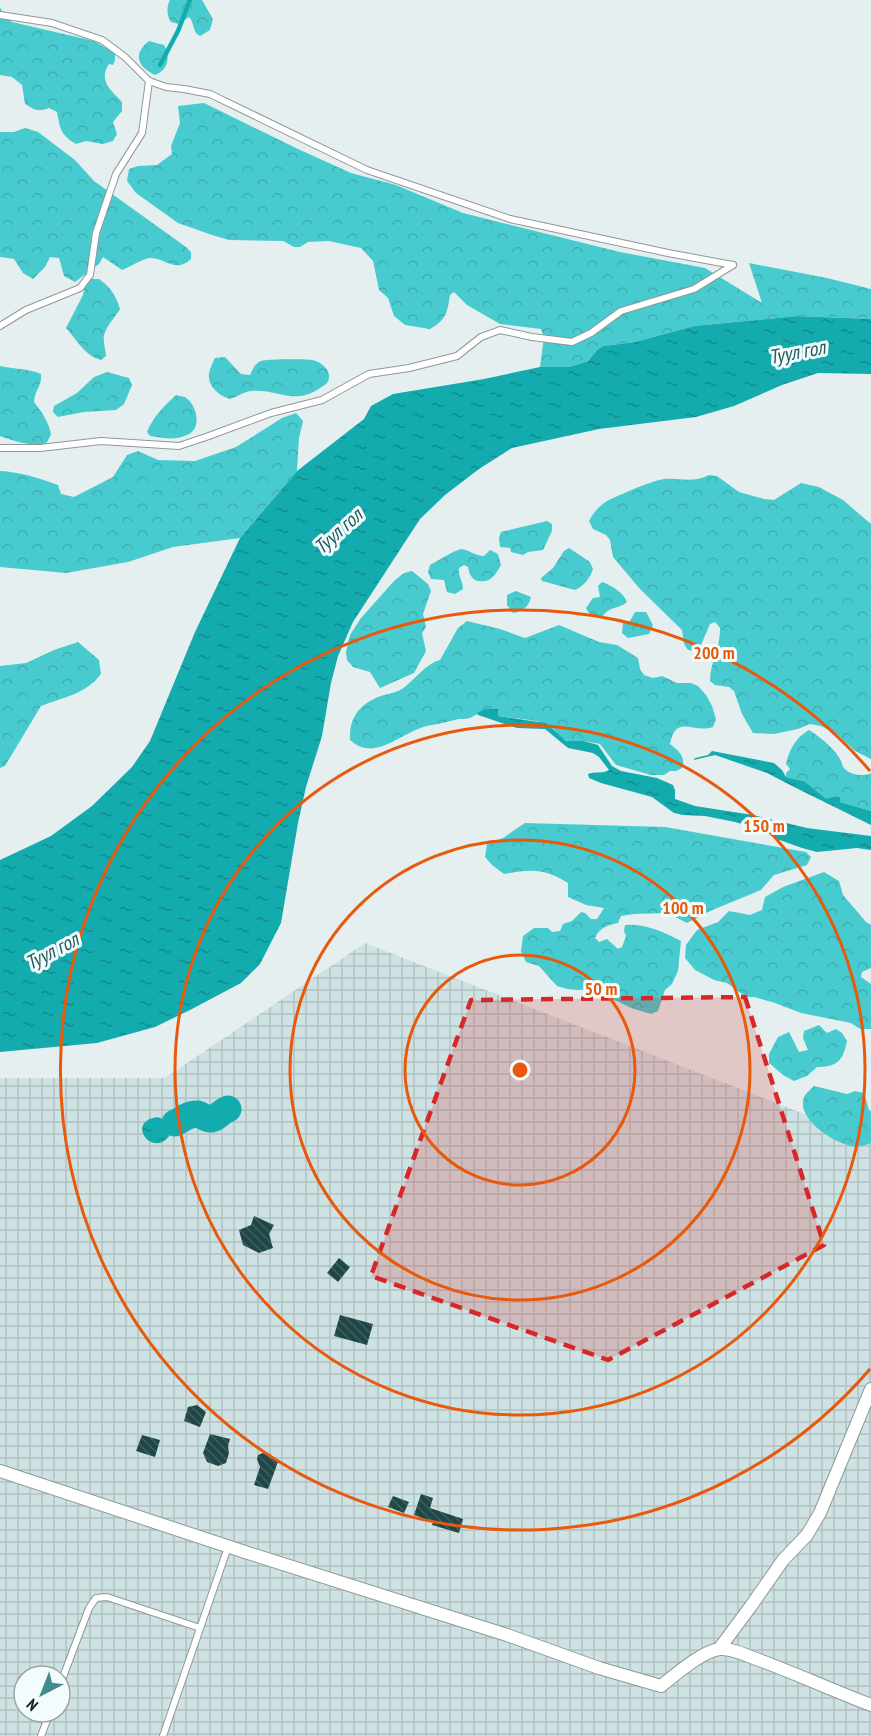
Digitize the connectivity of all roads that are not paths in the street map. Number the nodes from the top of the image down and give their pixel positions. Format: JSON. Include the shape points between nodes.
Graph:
{"nodes":[{"id":1,"x":0,"y":15,"type":"edge"},
{"id":2,"x":149,"y":81,"type":"junction"},
{"id":3,"x":0,"y":326,"type":"edge"},
{"id":4,"x":0,"y":448,"type":"edge"},
{"id":5,"x":871,"y":1389,"type":"edge"},
{"id":6,"x":0,"y":1471,"type":"edge"},
{"id":7,"x":228,"y":1546,"type":"junction"},
{"id":8,"x":200,"y":1628,"type":"junction"},
{"id":9,"x":719,"y":1649,"type":"junction"},
{"id":10,"x":68,"y":1664,"type":"edge"},
{"id":11,"x":871,"y":1705,"type":"edge"},
{"id":12,"x":163,"y":1736,"type":"edge"}],
"edges":[{"from":1,"to":2,"type":"lane","via":[[52,23],[102,40]]},
{"from":2,"to":3,"type":"lane","via":[[142,134],[116,174],[96,233],[90,275],[80,288],[26,310]]},
{"from":2,"to":4,"type":"lane","via":[[210,94],[367,170],[510,219],[733,265],[694,289],[621,311],[572,342],[500,330],[481,337],[457,356],[369,374],[322,400],[271,413],[179,446],[101,441]]},
{"from":5,"to":9,"type":"street","via":[[820,1513]]},
{"from":6,"to":7,"type":"street"},
{"from":7,"to":8,"type":"lane"},
{"from":7,"to":9,"type":"street","via":[[661,1686],[699,1658]]},
{"from":8,"to":10,"type":"lane","via":[[106,1597],[96,1598]]},
{"from":8,"to":12,"type":"lane"},
{"from":9,"to":11,"type":"street","via":[[734,1651]]}]}
